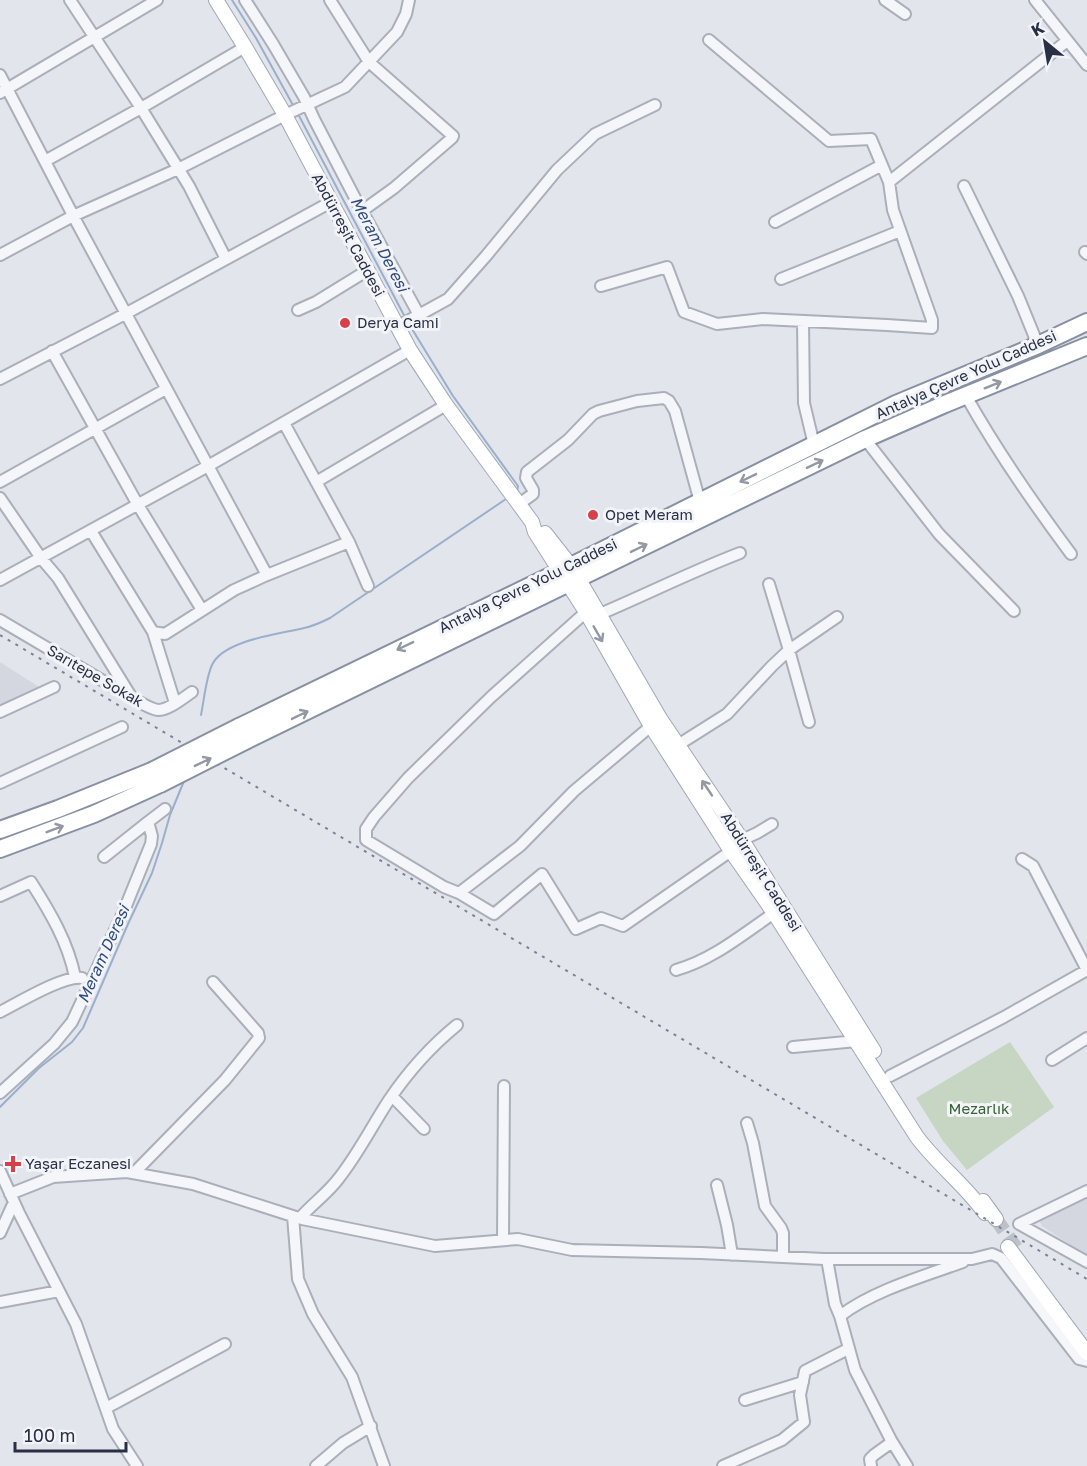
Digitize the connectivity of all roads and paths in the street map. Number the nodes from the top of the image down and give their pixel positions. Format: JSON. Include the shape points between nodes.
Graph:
{"nodes":[{"id":1,"x":70,"y":0,"type":"edge"},
{"id":2,"x":157,"y":0,"type":"edge"},
{"id":3,"x":216,"y":0,"type":"edge"},
{"id":4,"x":245,"y":0,"type":"edge"},
{"id":5,"x":409,"y":0,"type":"edge"},
{"id":6,"x":885,"y":0,"type":"edge"},
{"id":7,"x":1035,"y":0,"type":"edge"},
{"id":8,"x":336,"y":3,"type":"edge"},
{"id":9,"x":905,"y":14,"type":"dead end"},
{"id":10,"x":94,"y":37,"type":"junction"},
{"id":11,"x":709,"y":40,"type":"dead end"},
{"id":12,"x":1067,"y":41,"type":"junction"},
{"id":13,"x":245,"y":47,"type":"junction"},
{"id":14,"x":369,"y":62,"type":"junction"},
{"id":15,"x":1087,"y":65,"type":"edge"},
{"id":16,"x":0,"y":75,"type":"edge"},
{"id":17,"x":4,"y":91,"type":"edge"},
{"id":18,"x":655,"y":105,"type":"dead end"},
{"id":19,"x":141,"y":108,"type":"junction"},
{"id":20,"x":296,"y":110,"type":"junction"},
{"id":21,"x":45,"y":161,"type":"junction"},
{"id":22,"x":882,"y":165,"type":"junction"},
{"id":23,"x":178,"y":169,"type":"junction"},
{"id":24,"x":889,"y":182,"type":"junction"},
{"id":25,"x":964,"y":186,"type":"dead end"},
{"id":26,"x":331,"y":202,"type":"junction"},
{"id":27,"x":362,"y":211,"type":"junction"},
{"id":28,"x":73,"y":216,"type":"junction"},
{"id":29,"x":776,"y":222,"type":"dead end"},
{"id":30,"x":900,"y":231,"type":"junction"},
{"id":31,"x":0,"y":255,"type":"edge"},
{"id":32,"x":226,"y":259,"type":"junction"},
{"id":33,"x":368,"y":270,"type":"junction"},
{"id":34,"x":781,"y":279,"type":"dead end"},
{"id":35,"x":601,"y":286,"type":"dead end"},
{"id":36,"x":298,"y":310,"type":"dead end"},
{"id":37,"x":125,"y":314,"type":"junction"},
{"id":38,"x":408,"y":321,"type":"junction"},
{"id":39,"x":803,"y":321,"type":"junction"},
{"id":40,"x":1087,"y":322,"type":"edge"},
{"id":41,"x":1038,"y":345,"type":"junction"},
{"id":42,"x":1087,"y":346,"type":"edge"},
{"id":43,"x":410,"y":350,"type":"junction"},
{"id":44,"x":52,"y":351,"type":"junction"},
{"id":45,"x":0,"y":379,"type":"edge"},
{"id":46,"x":166,"y":389,"type":"junction"},
{"id":47,"x":966,"y":396,"type":"junction"},
{"id":48,"x":446,"y":405,"type":"junction"},
{"id":49,"x":284,"y":423,"type":"junction"},
{"id":50,"x":95,"y":429,"type":"junction"},
{"id":51,"x":865,"y":440,"type":"junction"},
{"id":52,"x":814,"y":445,"type":"junction"},
{"id":53,"x":208,"y":466,"type":"junction"},
{"id":54,"x":0,"y":482,"type":"edge"},
{"id":55,"x":316,"y":482,"type":"junction"},
{"id":56,"x":0,"y":498,"type":"edge"},
{"id":57,"x":700,"y":502,"type":"junction"},
{"id":58,"x":519,"y":504,"type":"junction"},
{"id":59,"x":138,"y":505,"type":"junction"},
{"id":60,"x":91,"y":531,"type":"junction"},
{"id":61,"x":349,"y":542,"type":"junction"},
{"id":62,"x":740,"y":553,"type":"dead end"},
{"id":63,"x":1071,"y":554,"type":"dead end"},
{"id":64,"x":41,"y":558,"type":"junction"},
{"id":65,"x":267,"y":574,"type":"junction"},
{"id":66,"x":570,"y":574,"type":"junction"},
{"id":67,"x":0,"y":580,"type":"edge"},
{"id":68,"x":769,"y":584,"type":"dead end"},
{"id":69,"x":368,"y":586,"type":"dead end"},
{"id":70,"x":202,"y":610,"type":"junction"},
{"id":71,"x":1014,"y":611,"type":"dead end"},
{"id":72,"x":586,"y":612,"type":"junction"},
{"id":73,"x":600,"y":614,"type":"junction"},
{"id":74,"x":837,"y":617,"type":"dead end"},
{"id":75,"x":0,"y":620,"type":"edge"},
{"id":76,"x":153,"y":632,"type":"junction"},
{"id":77,"x":789,"y":650,"type":"junction"},
{"id":78,"x":54,"y":687,"type":"dead end"},
{"id":79,"x":192,"y":692,"type":"dead end"},
{"id":80,"x":132,"y":698,"type":"junction"},
{"id":81,"x":175,"y":703,"type":"junction"},
{"id":82,"x":0,"y":712,"type":"edge"},
{"id":83,"x":809,"y":722,"type":"dead end"},
{"id":84,"x":651,"y":726,"type":"junction"},
{"id":85,"x":122,"y":727,"type":"dead end"},
{"id":86,"x":678,"y":745,"type":"junction"},
{"id":87,"x":156,"y":777,"type":"junction"},
{"id":88,"x":0,"y":783,"type":"edge"},
{"id":89,"x":165,"y":809,"type":"dead end"},
{"id":90,"x":148,"y":822,"type":"junction"},
{"id":91,"x":772,"y":824,"type":"dead end"},
{"id":92,"x":0,"y":830,"type":"edge"},
{"id":93,"x":742,"y":840,"type":"junction"},
{"id":94,"x":0,"y":849,"type":"edge"},
{"id":95,"x":731,"y":851,"type":"junction"},
{"id":96,"x":104,"y":857,"type":"dead end"},
{"id":97,"x":1023,"y":859,"type":"dead end"},
{"id":98,"x":459,"y":893,"type":"junction"},
{"id":99,"x":0,"y":896,"type":"edge"},
{"id":100,"x":774,"y":913,"type":"junction"},
{"id":101,"x":676,"y":970,"type":"dead end"},
{"id":102,"x":1087,"y":970,"type":"edge"},
{"id":103,"x":75,"y":977,"type":"junction"},
{"id":104,"x":213,"y":982,"type":"dead end"},
{"id":105,"x":91,"y":983,"type":"junction"},
{"id":106,"x":0,"y":1012,"type":"edge"},
{"id":107,"x":457,"y":1025,"type":"dead end"},
{"id":108,"x":1087,"y":1038,"type":"edge"},
{"id":109,"x":857,"y":1041,"type":"junction"},
{"id":110,"x":792,"y":1047,"type":"dead end"},
{"id":111,"x":1052,"y":1060,"type":"dead end"},
{"id":112,"x":890,"y":1076,"type":"junction"},
{"id":113,"x":504,"y":1086,"type":"dead end"},
{"id":114,"x":0,"y":1094,"type":"edge"},
{"id":115,"x":392,"y":1096,"type":"junction"},
{"id":116,"x":747,"y":1123,"type":"dead end"},
{"id":117,"x":424,"y":1129,"type":"dead end"},
{"id":118,"x":0,"y":1171,"type":"edge"},
{"id":119,"x":134,"y":1173,"type":"junction"},
{"id":120,"x":717,"y":1185,"type":"dead end"},
{"id":121,"x":1087,"y":1191,"type":"edge"},
{"id":122,"x":12,"y":1198,"type":"junction"},
{"id":123,"x":0,"y":1214,"type":"edge"},
{"id":124,"x":297,"y":1217,"type":"junction"},
{"id":125,"x":0,"y":1233,"type":"edge"},
{"id":126,"x":503,"y":1240,"type":"junction"},
{"id":127,"x":732,"y":1255,"type":"junction"},
{"id":128,"x":783,"y":1257,"type":"junction"},
{"id":129,"x":827,"y":1259,"type":"junction"},
{"id":130,"x":972,"y":1259,"type":"junction"},
{"id":131,"x":1087,"y":1262,"type":"edge"},
{"id":132,"x":59,"y":1291,"type":"junction"},
{"id":133,"x":0,"y":1302,"type":"edge"},
{"id":134,"x":840,"y":1316,"type":"junction"},
{"id":135,"x":1087,"y":1341,"type":"edge"},
{"id":136,"x":225,"y":1344,"type":"dead end"},
{"id":137,"x":848,"y":1349,"type":"junction"},
{"id":138,"x":1087,"y":1353,"type":"edge"},
{"id":139,"x":1087,"y":1361,"type":"edge"},
{"id":140,"x":803,"y":1382,"type":"junction"},
{"id":141,"x":745,"y":1400,"type":"dead end"},
{"id":142,"x":106,"y":1408,"type":"junction"},
{"id":143,"x":371,"y":1426,"type":"junction"},
{"id":144,"x":892,"y":1442,"type":"junction"},
{"id":145,"x":137,"y":1466,"type":"edge"},
{"id":146,"x":316,"y":1466,"type":"edge"},
{"id":147,"x":384,"y":1466,"type":"edge"},
{"id":148,"x":723,"y":1466,"type":"edge"},
{"id":149,"x":872,"y":1466,"type":"edge"},
{"id":150,"x":907,"y":1466,"type":"edge"}],
"edges":[{"from":1,"to":10,"type":"street"},
{"from":2,"to":10,"type":"street"},
{"from":3,"to":13,"type":"main road","name":"Abdürreşit Caddesi"},
{"from":4,"to":20,"type":"street","via":[[273,44]]},
{"from":5,"to":14,"type":"street","via":[[397,32]]},
{"from":6,"to":9,"type":"street"},
{"from":7,"to":12,"type":"street"},
{"from":8,"to":14,"type":"street"},
{"from":10,"to":17,"type":"street"},
{"from":10,"to":19,"type":"street"},
{"from":11,"to":22,"type":"street","via":[[829,141],[871,139]]},
{"from":12,"to":15,"type":"street"},
{"from":12,"to":24,"type":"street"},
{"from":13,"to":19,"type":"street"},
{"from":13,"to":20,"type":"main road","name":"Abdürreşit Caddesi"},
{"from":14,"to":20,"type":"street","via":[[345,87]]},
{"from":14,"to":27,"type":"street","via":[[453,136]]},
{"from":16,"to":17,"type":"street"},
{"from":17,"to":21,"type":"street"},
{"from":18,"to":38,"type":"street","via":[[595,134],[557,170],[447,299]]},
{"from":19,"to":21,"type":"street"},
{"from":19,"to":23,"type":"street"},
{"from":20,"to":23,"type":"street"},
{"from":20,"to":26,"type":"main road","name":"Abdürreşit Caddesi"},
{"from":20,"to":27,"type":"street"},
{"from":21,"to":28,"type":"street"},
{"from":22,"to":24,"type":"street"},
{"from":22,"to":29,"type":"street"},
{"from":23,"to":28,"type":"street"},
{"from":23,"to":32,"type":"street"},
{"from":24,"to":30,"type":"street","via":[[892,210]]},
{"from":25,"to":41,"type":"street"},
{"from":26,"to":32,"type":"street"},
{"from":26,"to":33,"type":"main road","name":"Abdürreşit Caddesi"},
{"from":27,"to":38,"type":"street"},
{"from":28,"to":31,"type":"street"},
{"from":28,"to":37,"type":"street"},
{"from":30,"to":34,"type":"street"},
{"from":30,"to":39,"type":"street","via":[[932,328]]},
{"from":32,"to":37,"type":"street"},
{"from":33,"to":36,"type":"street"},
{"from":33,"to":38,"type":"main road","name":"Abdürreşit Caddesi"},
{"from":35,"to":39,"type":"street","via":[[667,267],[684,312],[717,324]]},
{"from":37,"to":44,"type":"street"},
{"from":37,"to":46,"type":"street"},
{"from":38,"to":43,"type":"main road","name":"Abdürreşit Caddesi"},
{"from":39,"to":52,"type":"street","via":[[804,403]]},
{"from":40,"to":41,"type":"highway","name":"Antalya Çevre Yolu Caddesi"},
{"from":41,"to":52,"type":"highway","name":"Antalya Çevre Yolu Caddesi","via":[[896,404]]},
{"from":47,"to":42,"type":"highway","name":"Antalya Çevre Yolu Caddesi","one_way":true},
{"from":43,"to":48,"type":"main road","name":"Abdürreşit Caddesi"},
{"from":43,"to":49,"type":"street"},
{"from":44,"to":45,"type":"street"},
{"from":44,"to":50,"type":"street"},
{"from":46,"to":50,"type":"street"},
{"from":46,"to":53,"type":"street"},
{"from":47,"to":51,"type":"highway","name":"Antalya Çevre Yolu Caddesi"},
{"from":47,"to":63,"type":"street","via":[[992,442]]},
{"from":48,"to":55,"type":"street"},
{"from":48,"to":58,"type":"main road","name":"Abdürreşit Caddesi"},
{"from":49,"to":53,"type":"street"},
{"from":49,"to":55,"type":"street"},
{"from":50,"to":54,"type":"street"},
{"from":50,"to":59,"type":"street"},
{"from":66,"to":51,"type":"highway","name":"Antalya Çevre Yolu Caddesi","one_way":true},
{"from":51,"to":71,"type":"street","via":[[939,534]]},
{"from":52,"to":57,"type":"highway","name":"Antalya Çevre Yolu Caddesi","one_way":true},
{"from":53,"to":59,"type":"street"},
{"from":53,"to":65,"type":"street"},
{"from":55,"to":61,"type":"street"},
{"from":56,"to":64,"type":"street"},
{"from":57,"to":58,"type":"street","via":[[675,411],[664,398],[637,401],[593,414],[568,440],[527,472],[533,494]]},
{"from":57,"to":66,"type":"highway","name":"Antalya Çevre Yolu Caddesi"},
{"from":58,"to":66,"type":"main road","name":"Abdürreşit Caddesi","via":[[541,529]]},
{"from":59,"to":60,"type":"street"},
{"from":59,"to":70,"type":"street"},
{"from":60,"to":64,"type":"street"},
{"from":60,"to":76,"type":"street"},
{"from":61,"to":65,"type":"street"},
{"from":61,"to":69,"type":"street"},
{"from":62,"to":73,"type":"street"},
{"from":64,"to":67,"type":"street"},
{"from":64,"to":80,"type":"street","via":[[58,578]]},
{"from":65,"to":70,"type":"street"},
{"from":66,"to":72,"type":"main road","name":"Abdürreşit Caddesi"},
{"from":66,"to":73,"type":"main road","name":"Abdürreşit Caddesi"},
{"from":66,"to":87,"type":"highway","name":"Antalya Çevre Yolu Caddesi","bridge":true},
{"from":68,"to":77,"type":"street"},
{"from":70,"to":76,"type":"street","via":[[165,634]]},
{"from":72,"to":84,"type":"main road","name":"Abdürreşit Caddesi","one_way":true},
{"from":72,"to":98,"type":"street","via":[[482,705],[408,778],[366,828],[366,840]]},
{"from":73,"to":86,"type":"main road","name":"Abdürreşit Caddesi"},
{"from":74,"to":77,"type":"street"},
{"from":75,"to":80,"type":"street","name":"Sarıtepe Sokak"},
{"from":76,"to":81,"type":"street"},
{"from":77,"to":83,"type":"street"},
{"from":77,"to":86,"type":"street","via":[[727,714]]},
{"from":78,"to":82,"type":"street"},
{"from":79,"to":81,"type":"street","name":"Sarıtepe Sokak"},
{"from":80,"to":81,"type":"street","name":"Sarıtepe Sokak","via":[[159,710]]},
{"from":84,"to":95,"type":"main road","name":"Abdürreşit Caddesi"},
{"from":84,"to":98,"type":"street","via":[[574,791],[520,846]]},
{"from":85,"to":88,"type":"street"},
{"from":93,"to":86,"type":"main road","name":"Abdürreşit Caddesi","one_way":true},
{"from":87,"to":92,"type":"highway","name":"Antalya Çevre Yolu Caddesi"},
{"from":94,"to":87,"type":"highway","name":"Antalya Çevre Yolu Caddesi","one_way":true,"via":[[94,814]]},
{"from":89,"to":90,"type":"street"},
{"from":90,"to":96,"type":"street"},
{"from":90,"to":105,"type":"street","via":[[151,844]]},
{"from":91,"to":93,"type":"street"},
{"from":93,"to":112,"type":"main road","name":"Abdürreşit Caddesi"},
{"from":95,"to":98,"type":"street","via":[[623,926],[601,918],[576,930],[542,874],[494,914]]},
{"from":95,"to":100,"type":"main road","name":"Abdürreşit Caddesi"},
{"from":97,"to":102,"type":"street","via":[[1033,867]]},
{"from":99,"to":103,"type":"street","via":[[31,882],[60,932]]},
{"from":100,"to":101,"type":"street","via":[[714,954]]},
{"from":100,"to":109,"type":"main road","name":"Abdürreşit Caddesi"},
{"from":102,"to":112,"type":"street"},
{"from":103,"to":105,"type":"street"},
{"from":103,"to":106,"type":"street"},
{"from":104,"to":119,"type":"street","via":[[259,1038],[225,1080]]},
{"from":105,"to":114,"type":"street","via":[[72,1022],[54,1044]]},
{"from":107,"to":115,"type":"street","via":[[430,1048]]},
{"from":108,"to":111,"type":"street"},
{"from":109,"to":110,"type":"street"},
{"from":109,"to":112,"type":"main road","name":"Abdürreşit Caddesi","via":[[917,1137],[990,1216],[980,1197],[929,1143]]},
{"from":113,"to":126,"type":"street"},
{"from":115,"to":117,"type":"street"},
{"from":115,"to":124,"type":"street","via":[[338,1180]]},
{"from":116,"to":128,"type":"street","via":[[765,1206],[783,1233]]},
{"from":118,"to":122,"type":"street"},
{"from":119,"to":122,"type":"street","via":[[53,1177]]},
{"from":119,"to":124,"type":"street","via":[[193,1184]]},
{"from":120,"to":127,"type":"street"},
{"from":121,"to":131,"type":"street","via":[[1019,1224]]},
{"from":122,"to":123,"type":"street"},
{"from":122,"to":125,"type":"street"},
{"from":122,"to":132,"type":"street"},
{"from":124,"to":126,"type":"street","via":[[435,1246]]},
{"from":124,"to":143,"type":"street","via":[[297,1280],[352,1377]]},
{"from":126,"to":127,"type":"street","via":[[518,1239],[572,1250]]},
{"from":127,"to":128,"type":"street"},
{"from":128,"to":129,"type":"street"},
{"from":129,"to":130,"type":"street"},
{"from":129,"to":134,"type":"street"},
{"from":130,"to":134,"type":"street","via":[[869,1298]]},
{"from":130,"to":139,"type":"street","via":[[992,1254],[1001,1258],[1079,1359]]},
{"from":132,"to":133,"type":"street"},
{"from":132,"to":142,"type":"street","via":[[76,1323]]},
{"from":134,"to":137,"type":"street"},
{"from":135,"to":138,"type":"main road","via":[[1013,1250]]},
{"from":136,"to":142,"type":"street"},
{"from":137,"to":140,"type":"street","via":[[805,1371]]},
{"from":137,"to":144,"type":"street"},
{"from":140,"to":141,"type":"street"},
{"from":140,"to":148,"type":"street","via":[[800,1395],[804,1422],[782,1440]]},
{"from":142,"to":145,"type":"street","via":[[113,1429]]},
{"from":143,"to":146,"type":"street"},
{"from":143,"to":147,"type":"street"},
{"from":144,"to":149,"type":"street","via":[[870,1459]]},
{"from":144,"to":150,"type":"street"}]}
